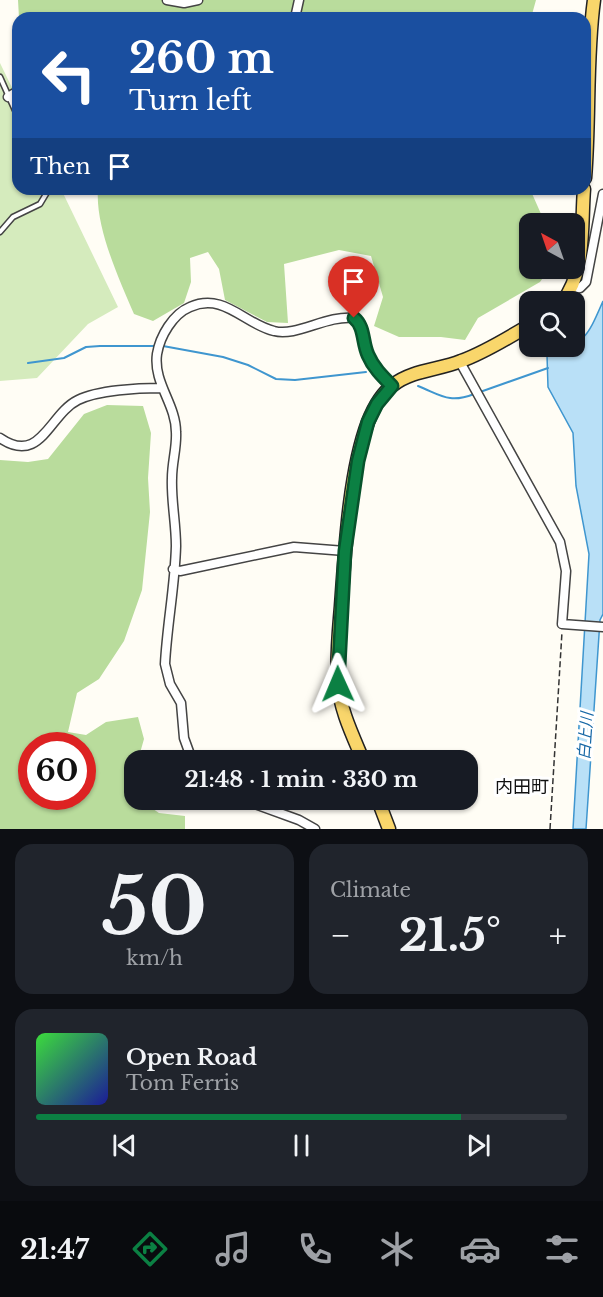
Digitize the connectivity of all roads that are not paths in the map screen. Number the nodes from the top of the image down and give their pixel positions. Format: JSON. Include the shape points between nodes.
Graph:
{"nodes":[{"id":1,"x":168,"y":0,"type":"edge"},
{"id":2,"x":198,"y":0,"type":"edge"},
{"id":3,"x":594,"y":0,"type":"edge"},
{"id":4,"x":591,"y":36,"type":"edge"},
{"id":5,"x":0,"y":77,"type":"edge"},
{"id":6,"x":12,"y":95,"type":"edge"},
{"id":7,"x":8,"y":97,"type":"junction"},
{"id":8,"x":12,"y":105,"type":"edge"},
{"id":9,"x":45,"y":195,"type":"edge"},
{"id":10,"x":584,"y":195,"type":"edge"},
{"id":11,"x":603,"y":195,"type":"edge"},
{"id":12,"x":0,"y":232,"type":"edge"},
{"id":13,"x":572,"y":289,"type":"joint"},
{"id":14,"x":519,"y":331,"type":"edge"},
{"id":15,"x":460,"y":362,"type":"junction"},
{"id":16,"x":392,"y":386,"type":"junction"},
{"id":17,"x":161,"y":388,"type":"junction"},
{"id":18,"x":0,"y":438,"type":"edge"},
{"id":19,"x":345,"y":551,"type":"junction"},
{"id":20,"x":173,"y":569,"type":"junction"},
{"id":21,"x":603,"y":627,"type":"edge"},
{"id":22,"x":188,"y":750,"type":"edge"},
{"id":23,"x":359,"y":750,"type":"edge"},
{"id":24,"x":272,"y":810,"type":"edge"},
{"id":25,"x":382,"y":810,"type":"edge"},
{"id":26,"x":315,"y":829,"type":"edge"},
{"id":27,"x":389,"y":829,"type":"edge"}],
"edges":[{"from":1,"to":2,"type":"street"},
{"from":3,"to":4,"type":"main road"},
{"from":5,"to":7,"type":"lane"},
{"from":6,"to":7,"type":"street"},
{"from":7,"to":8,"type":"lane"},
{"from":9,"to":12,"type":"lane","via":[[40,204],[13,217]]},
{"from":10,"to":13,"type":"main road"},
{"from":11,"to":13,"type":"street","via":[[586,282]]},
{"from":14,"to":15,"type":"main road"},
{"from":15,"to":16,"type":"main road","via":[[406,377]]},
{"from":15,"to":21,"type":"street","via":[[560,542],[566,571],[565,625]]},
{"from":16,"to":17,"type":"street","via":[[376,370],[366,352],[360,323],[354,318],[327,319],[276,332],[231,308],[201,303],[181,311],[165,331],[156,369]]},
{"from":16,"to":19,"type":"main road","via":[[368,422]]},
{"from":17,"to":18,"type":"street","via":[[108,391],[78,399],[33,444],[19,446]]},
{"from":17,"to":20,"type":"street","via":[[176,420]]},
{"from":19,"to":20,"type":"street","via":[[294,547],[180,571]]},
{"from":19,"to":23,"type":"main road","via":[[338,684]]},
{"from":20,"to":22,"type":"street","via":[[165,664],[181,703]]},
{"from":24,"to":26,"type":"street"},
{"from":25,"to":27,"type":"main road"}]}
